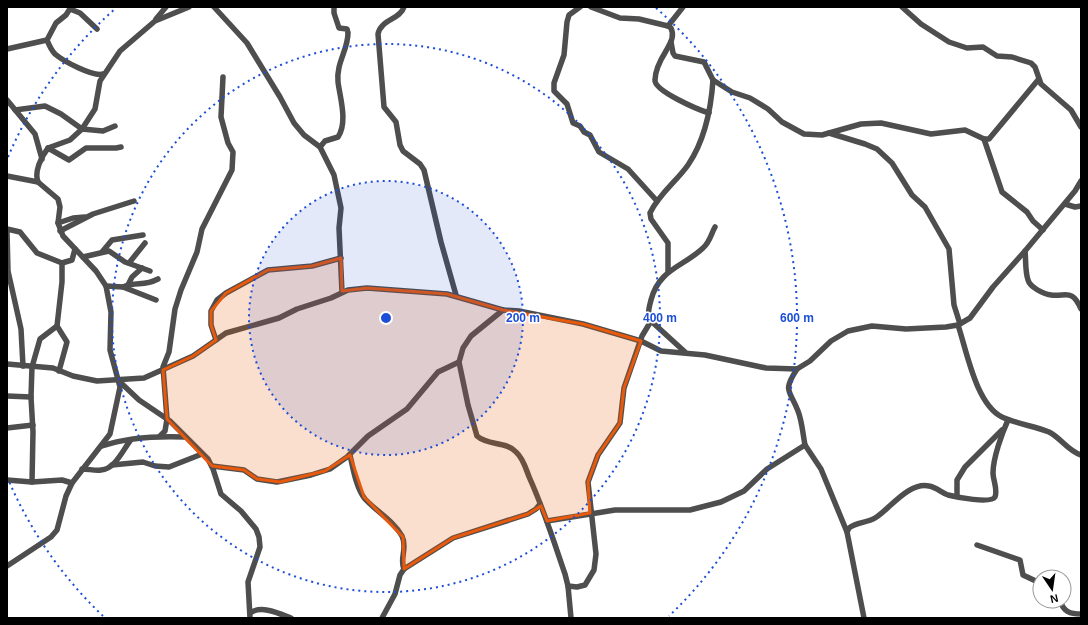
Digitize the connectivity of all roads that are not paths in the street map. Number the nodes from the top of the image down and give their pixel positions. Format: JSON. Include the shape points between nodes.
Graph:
{"nodes":[{"id":1,"x":166,"y":7,"type":"edge"},
{"id":2,"x":189,"y":7,"type":"edge"},
{"id":3,"x":214,"y":7,"type":"edge"},
{"id":4,"x":334,"y":7,"type":"edge"},
{"id":5,"x":404,"y":7,"type":"edge"},
{"id":6,"x":580,"y":7,"type":"edge"},
{"id":7,"x":591,"y":7,"type":"edge"},
{"id":8,"x":683,"y":7,"type":"edge"},
{"id":9,"x":902,"y":7,"type":"edge"},
{"id":10,"x":71,"y":8,"type":"edge"},
{"id":11,"x":155,"y":21,"type":"junction"},
{"id":12,"x":668,"y":26,"type":"junction"},
{"id":13,"x":97,"y":29,"type":"dead end"},
{"id":14,"x":47,"y":40,"type":"junction"},
{"id":15,"x":671,"y":42,"type":"junction"},
{"id":16,"x":7,"y":49,"type":"edge"},
{"id":17,"x":103,"y":74,"type":"junction"},
{"id":18,"x":223,"y":77,"type":"dead end"},
{"id":19,"x":713,"y":80,"type":"junction"},
{"id":20,"x":1038,"y":80,"type":"junction"},
{"id":21,"x":7,"y":100,"type":"edge"},
{"id":22,"x":15,"y":110,"type":"junction"},
{"id":23,"x":709,"y":113,"type":"junction"},
{"id":24,"x":116,"y":126,"type":"dead end"},
{"id":25,"x":1081,"y":127,"type":"edge"},
{"id":26,"x":82,"y":129,"type":"junction"},
{"id":27,"x":829,"y":133,"type":"junction"},
{"id":28,"x":984,"y":139,"type":"junction"},
{"id":29,"x":121,"y":147,"type":"dead end"},
{"id":30,"x":320,"y":147,"type":"junction"},
{"id":31,"x":48,"y":148,"type":"junction"},
{"id":32,"x":42,"y":159,"type":"junction"},
{"id":33,"x":7,"y":176,"type":"edge"},
{"id":34,"x":1081,"y":181,"type":"edge"},
{"id":35,"x":38,"y":182,"type":"junction"},
{"id":36,"x":134,"y":200,"type":"dead end"},
{"id":37,"x":657,"y":201,"type":"junction"},
{"id":38,"x":1065,"y":204,"type":"junction"},
{"id":39,"x":1081,"y":206,"type":"edge"},
{"id":40,"x":87,"y":216,"type":"junction"},
{"id":41,"x":58,"y":223,"type":"junction"},
{"id":42,"x":715,"y":226,"type":"dead end"},
{"id":43,"x":7,"y":230,"type":"edge"},
{"id":44,"x":1043,"y":230,"type":"junction"},
{"id":45,"x":60,"y":231,"type":"junction"},
{"id":46,"x":143,"y":235,"type":"dead end"},
{"id":47,"x":145,"y":243,"type":"dead end"},
{"id":48,"x":75,"y":249,"type":"junction"},
{"id":49,"x":1025,"y":251,"type":"junction"},
{"id":50,"x":102,"y":252,"type":"junction"},
{"id":51,"x":83,"y":257,"type":"junction"},
{"id":52,"x":341,"y":258,"type":"junction"},
{"id":53,"x":62,"y":263,"type":"junction"},
{"id":54,"x":129,"y":263,"type":"junction"},
{"id":55,"x":142,"y":268,"type":"junction"},
{"id":56,"x":150,"y":271,"type":"dead end"},
{"id":57,"x":668,"y":271,"type":"junction"},
{"id":58,"x":158,"y":280,"type":"dead end"},
{"id":59,"x":106,"y":286,"type":"junction"},
{"id":60,"x":126,"y":286,"type":"junction"},
{"id":61,"x":342,"y":292,"type":"junction"},
{"id":62,"x":456,"y":296,"type":"junction"},
{"id":63,"x":156,"y":300,"type":"dead end"},
{"id":64,"x":1081,"y":309,"type":"edge"},
{"id":65,"x":503,"y":310,"type":"junction"},
{"id":66,"x":651,"y":321,"type":"junction"},
{"id":67,"x":959,"y":325,"type":"junction"},
{"id":68,"x":57,"y":326,"type":"junction"},
{"id":69,"x":216,"y":340,"type":"junction"},
{"id":70,"x":641,"y":341,"type":"junction"},
{"id":71,"x":685,"y":352,"type":"junction"},
{"id":72,"x":459,"y":362,"type":"junction"},
{"id":73,"x":7,"y":364,"type":"edge"},
{"id":74,"x":23,"y":366,"type":"junction"},
{"id":75,"x":32,"y":367,"type":"junction"},
{"id":76,"x":797,"y":369,"type":"junction"},
{"id":77,"x":163,"y":370,"type":"junction"},
{"id":78,"x":59,"y":371,"type":"junction"},
{"id":79,"x":120,"y":381,"type":"junction"},
{"id":80,"x":7,"y":396,"type":"edge"},
{"id":81,"x":31,"y":397,"type":"junction"},
{"id":82,"x":167,"y":419,"type":"junction"},
{"id":83,"x":1008,"y":420,"type":"junction"},
{"id":84,"x":33,"y":426,"type":"junction"},
{"id":85,"x":7,"y":428,"type":"edge"},
{"id":86,"x":1004,"y":429,"type":"junction"},
{"id":87,"x":160,"y":436,"type":"junction"},
{"id":88,"x":184,"y":437,"type":"junction"},
{"id":89,"x":130,"y":441,"type":"junction"},
{"id":90,"x":805,"y":445,"type":"junction"},
{"id":91,"x":101,"y":446,"type":"junction"},
{"id":92,"x":202,"y":454,"type":"junction"},
{"id":93,"x":350,"y":455,"type":"junction"},
{"id":94,"x":1081,"y":455,"type":"edge"},
{"id":95,"x":112,"y":465,"type":"junction"},
{"id":96,"x":212,"y":466,"type":"junction"},
{"id":97,"x":82,"y":469,"type":"junction"},
{"id":98,"x":7,"y":480,"type":"edge"},
{"id":99,"x":32,"y":482,"type":"junction"},
{"id":100,"x":72,"y":483,"type":"junction"},
{"id":101,"x":957,"y":496,"type":"junction"},
{"id":102,"x":540,"y":504,"type":"junction"},
{"id":103,"x":590,"y":513,"type":"junction"},
{"id":104,"x":547,"y":520,"type":"junction"},
{"id":105,"x":847,"y":532,"type":"junction"},
{"id":106,"x":977,"y":545,"type":"dead end"},
{"id":107,"x":7,"y":566,"type":"edge"},
{"id":108,"x":404,"y":569,"type":"junction"},
{"id":109,"x":1032,"y":579,"type":"edge"},
{"id":110,"x":568,"y":586,"type":"junction"},
{"id":111,"x":1064,"y":609,"type":"edge"},
{"id":112,"x":1081,"y":614,"type":"edge"},
{"id":113,"x":250,"y":616,"type":"edge"},
{"id":114,"x":290,"y":618,"type":"edge"},
{"id":115,"x":382,"y":618,"type":"edge"},
{"id":116,"x":571,"y":618,"type":"edge"},
{"id":117,"x":864,"y":618,"type":"edge"}],
"edges":[{"from":1,"to":11,"type":"street"},
{"from":2,"to":11,"type":"street"},
{"from":3,"to":30,"type":"street","via":[[249,47],[294,123],[304,135]]},
{"from":4,"to":30,"type":"street","via":[[339,28],[347,29],[348,33],[338,73],[342,129],[338,137],[325,141]]},
{"from":5,"to":62,"type":"street","via":[[400,14],[380,27],[378,34],[384,107],[394,118],[403,151],[424,170]]},
{"from":6,"to":37,"type":"street","via":[[569,15],[564,55],[554,83],[554,91],[566,103],[573,123],[590,135],[599,152],[628,169]]},
{"from":7,"to":12,"type":"street","via":[[620,18],[639,19]]},
{"from":8,"to":12,"type":"street"},
{"from":9,"to":20,"type":"street","via":[[949,42],[967,48],[983,47],[997,56],[1012,57],[1031,63],[1036,69]]},
{"from":10,"to":13,"type":"street"},
{"from":10,"to":14,"type":"street","via":[[56,23]]},
{"from":11,"to":17,"type":"street","via":[[120,51]]},
{"from":12,"to":15,"type":"street","via":[[672,32]]},
{"from":14,"to":16,"type":"street"},
{"from":14,"to":17,"type":"street","via":[[56,55],[91,73]]},
{"from":15,"to":19,"type":"street","via":[[675,56],[704,62]]},
{"from":15,"to":23,"type":"street","via":[[658,69],[655,84],[684,103]]},
{"from":17,"to":26,"type":"street","via":[[95,108]]},
{"from":18,"to":77,"type":"street","via":[[221,117],[228,143],[234,152],[232,170],[210,211],[181,290]]},
{"from":19,"to":23,"type":"street"},
{"from":19,"to":27,"type":"street","via":[[756,102],[771,111],[782,122],[804,134]]},
{"from":20,"to":25,"type":"street","via":[[1071,110]]},
{"from":20,"to":28,"type":"street","via":[[989,139]]},
{"from":21,"to":22,"type":"street"},
{"from":22,"to":26,"type":"street","via":[[45,106]]},
{"from":22,"to":32,"type":"street","via":[[35,134]]},
{"from":23,"to":37,"type":"street","via":[[705,130],[689,163]]},
{"from":24,"to":26,"type":"street","via":[[103,130]]},
{"from":26,"to":31,"type":"street","via":[[70,140]]},
{"from":27,"to":28,"type":"street","via":[[861,124],[881,123],[931,134],[965,130]]},
{"from":27,"to":67,"type":"street","via":[[877,149],[892,163],[912,194],[925,207],[949,249],[954,305]]},
{"from":28,"to":44,"type":"street","via":[[1002,192],[1027,212],[1033,222]]},
{"from":29,"to":31,"type":"street","via":[[85,149],[69,160]]},
{"from":30,"to":52,"type":"street","via":[[334,175],[340,198]]},
{"from":31,"to":32,"type":"street"},
{"from":32,"to":35,"type":"street","via":[[37,174]]},
{"from":33,"to":35,"type":"street"},
{"from":34,"to":38,"type":"street"},
{"from":35,"to":41,"type":"street","via":[[58,199]]},
{"from":36,"to":40,"type":"street"},
{"from":37,"to":57,"type":"street","via":[[650,215],[668,243]]},
{"from":38,"to":39,"type":"street","via":[[1075,208]]},
{"from":38,"to":44,"type":"street"},
{"from":40,"to":41,"type":"street"},
{"from":40,"to":45,"type":"street"},
{"from":41,"to":45,"type":"street"},
{"from":42,"to":57,"type":"street","via":[[704,247]]},
{"from":43,"to":53,"type":"street","via":[[22,232],[34,251]]},
{"from":43,"to":74,"type":"street","via":[[8,271],[21,329]]},
{"from":44,"to":49,"type":"street"},
{"from":45,"to":48,"type":"street"},
{"from":46,"to":50,"type":"street","via":[[112,240]]},
{"from":47,"to":54,"type":"street"},
{"from":48,"to":51,"type":"street"},
{"from":48,"to":53,"type":"street","via":[[72,260]]},
{"from":49,"to":64,"type":"street","via":[[1028,279],[1032,285],[1050,295],[1065,294],[1074,297]]},
{"from":49,"to":67,"type":"street","via":[[993,287],[974,314]]},
{"from":50,"to":51,"type":"street"},
{"from":50,"to":54,"type":"street","via":[[110,252]]},
{"from":51,"to":59,"type":"street"},
{"from":52,"to":61,"type":"street"},
{"from":52,"to":69,"type":"street","via":[[314,265],[268,270],[226,293],[217,300],[212,311],[211,325]]},
{"from":53,"to":68,"type":"street"},
{"from":54,"to":55,"type":"street"},
{"from":55,"to":56,"type":"street"},
{"from":55,"to":60,"type":"street"},
{"from":57,"to":66,"type":"street","via":[[653,291],[648,312]]},
{"from":58,"to":60,"type":"street","via":[[147,285]]},
{"from":59,"to":60,"type":"street"},
{"from":59,"to":79,"type":"street","via":[[111,312],[110,350]]},
{"from":60,"to":63,"type":"street"},
{"from":61,"to":62,"type":"street","via":[[367,288]]},
{"from":61,"to":69,"type":"street","via":[[279,318],[226,333]]},
{"from":62,"to":65,"type":"street"},
{"from":65,"to":70,"type":"street","via":[[584,324]]},
{"from":65,"to":72,"type":"street","via":[[471,336],[463,348]]},
{"from":66,"to":70,"type":"street"},
{"from":66,"to":71,"type":"street"},
{"from":67,"to":76,"type":"street","via":[[922,329],[872,326],[848,331],[831,341],[810,361]]},
{"from":67,"to":83,"type":"street","via":[[973,375],[984,399],[993,412]]},
{"from":68,"to":75,"type":"street","via":[[40,339]]},
{"from":68,"to":78,"type":"street","via":[[67,342]]},
{"from":69,"to":77,"type":"street","via":[[193,356]]},
{"from":70,"to":71,"type":"street","via":[[661,351]]},
{"from":70,"to":103,"type":"street","via":[[624,388],[620,423],[598,455],[588,482]]},
{"from":71,"to":76,"type":"street","via":[[766,368]]},
{"from":72,"to":93,"type":"street","via":[[438,372],[407,409],[368,436]]},
{"from":72,"to":102,"type":"street","via":[[476,434],[482,440],[509,446],[518,453],[525,464]]},
{"from":73,"to":74,"type":"street"},
{"from":74,"to":75,"type":"street"},
{"from":75,"to":78,"type":"street"},
{"from":75,"to":81,"type":"street"},
{"from":76,"to":90,"type":"street","via":[[790,379],[788,388],[798,412]]},
{"from":77,"to":79,"type":"street","via":[[148,377]]},
{"from":77,"to":82,"type":"street"},
{"from":78,"to":79,"type":"street","via":[[97,381]]},
{"from":79,"to":82,"type":"street","via":[[139,400]]},
{"from":79,"to":91,"type":"street","via":[[112,430]]},
{"from":80,"to":81,"type":"street"},
{"from":81,"to":84,"type":"street"},
{"from":82,"to":87,"type":"street","via":[[165,431]]},
{"from":82,"to":88,"type":"street"},
{"from":83,"to":86,"type":"street"},
{"from":83,"to":94,"type":"street","via":[[1048,432],[1071,451]]},
{"from":84,"to":85,"type":"street"},
{"from":84,"to":99,"type":"street"},
{"from":86,"to":101,"type":"street","via":[[965,467],[957,480]]},
{"from":86,"to":101,"type":"street","via":[[993,469],[995,498],[988,501]]},
{"from":87,"to":88,"type":"street"},
{"from":87,"to":89,"type":"street","via":[[139,437]]},
{"from":88,"to":92,"type":"street"},
{"from":89,"to":91,"type":"street"},
{"from":89,"to":95,"type":"street"},
{"from":90,"to":103,"type":"street","via":[[767,469],[744,491],[721,502],[684,511],[630,510]]},
{"from":90,"to":105,"type":"street","via":[[821,469]]},
{"from":91,"to":97,"type":"street"},
{"from":92,"to":95,"type":"street","via":[[169,467],[143,462]]},
{"from":92,"to":96,"type":"street"},
{"from":93,"to":96,"type":"street","via":[[330,469],[280,482],[257,479],[244,470]]},
{"from":93,"to":108,"type":"street","via":[[364,497],[403,537]]},
{"from":95,"to":97,"type":"street","via":[[101,470]]},
{"from":96,"to":113,"type":"street","via":[[221,494],[241,511],[256,529],[259,537],[259,553],[247,589]]},
{"from":97,"to":100,"type":"street"},
{"from":98,"to":99,"type":"street"},
{"from":99,"to":100,"type":"street","via":[[62,480]]},
{"from":100,"to":107,"type":"street","via":[[56,532]]},
{"from":101,"to":105,"type":"street","via":[[950,496],[930,486],[918,487],[875,518],[852,526]]},
{"from":102,"to":104,"type":"street"},
{"from":102,"to":108,"type":"street","via":[[528,514],[453,538]]},
{"from":103,"to":104,"type":"street"},
{"from":103,"to":110,"type":"street","via":[[596,554],[594,570],[585,585]]},
{"from":104,"to":110,"type":"street"},
{"from":105,"to":117,"type":"street"},
{"from":106,"to":109,"type":"street","via":[[1020,560],[1023,575]]},
{"from":108,"to":115,"type":"street","via":[[395,594]]},
{"from":110,"to":116,"type":"street"},
{"from":111,"to":112,"type":"street","via":[[1068,613]]},
{"from":113,"to":114,"type":"street","via":[[259,609]]}]}
